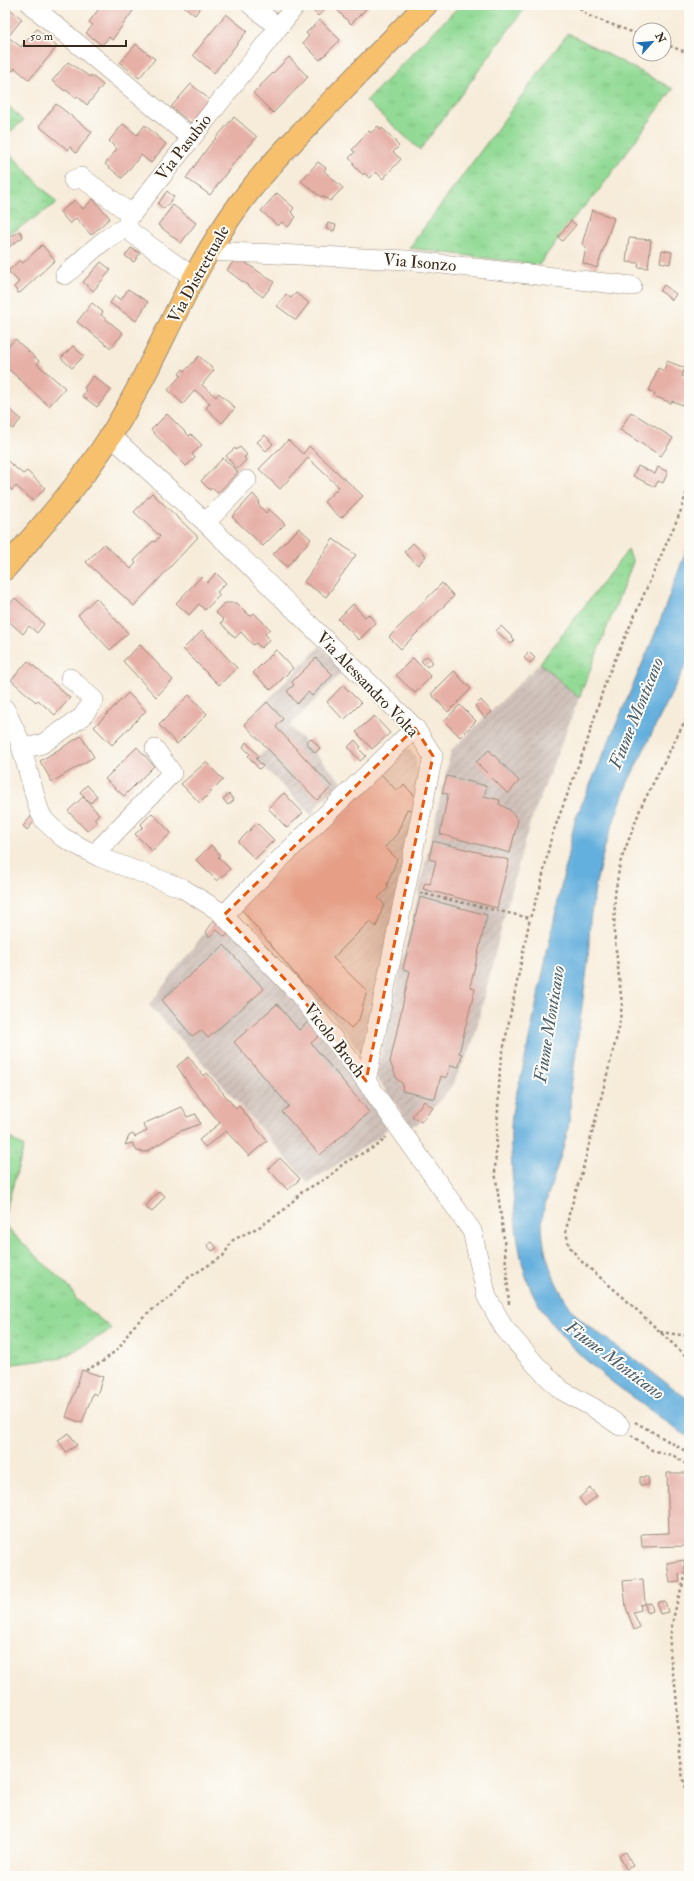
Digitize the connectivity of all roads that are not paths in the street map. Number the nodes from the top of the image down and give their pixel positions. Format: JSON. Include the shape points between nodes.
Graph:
{"nodes":[{"id":1,"x":31,"y":5,"type":"edge"},
{"id":2,"x":251,"y":5,"type":"edge"},
{"id":3,"x":296,"y":5,"type":"edge"},
{"id":4,"x":426,"y":5,"type":"edge"},
{"id":5,"x":278,"y":27,"type":"junction"},
{"id":6,"x":191,"y":138,"type":"junction"},
{"id":7,"x":73,"y":180,"type":"dead end"},
{"id":8,"x":129,"y":220,"type":"junction"},
{"id":9,"x":208,"y":251,"type":"junction"},
{"id":10,"x":65,"y":275,"type":"dead end"},
{"id":11,"x":193,"y":277,"type":"junction"},
{"id":12,"x":632,"y":286,"type":"dead end"},
{"id":13,"x":110,"y":438,"type":"junction"},
{"id":14,"x":247,"y":480,"type":"dead end"},
{"id":15,"x":204,"y":521,"type":"junction"},
{"id":16,"x":5,"y":569,"type":"edge"},
{"id":17,"x":70,"y":678,"type":"dead end"},
{"id":18,"x":5,"y":709,"type":"edge"},
{"id":19,"x":415,"y":728,"type":"junction"},
{"id":20,"x":22,"y":749,"type":"junction"},
{"id":21,"x":154,"y":749,"type":"dead end"},
{"id":22,"x":99,"y":857,"type":"junction"},
{"id":23,"x":224,"y":915,"type":"junction"},
{"id":24,"x":366,"y":1081,"type":"junction"},
{"id":25,"x":626,"y":1424,"type":"road end"}],
"edges":[{"from":1,"to":6,"type":"street"},
{"from":2,"to":5,"type":"street"},
{"from":3,"to":5,"type":"street","name":"Via Pasubio"},
{"from":4,"to":9,"type":"main road","name":"Via Distrettuale","via":[[278,157],[241,202]]},
{"from":5,"to":6,"type":"street","name":"Via Pasubio"},
{"from":6,"to":8,"type":"street","name":"Via Pasubio"},
{"from":7,"to":8,"type":"street","via":[[80,177]]},
{"from":8,"to":10,"type":"street"},
{"from":8,"to":11,"type":"street","via":[[132,233]]},
{"from":9,"to":11,"type":"main road","name":"Via Distrettuale"},
{"from":9,"to":12,"type":"street","name":"Via Isonzo","via":[[407,260]]},
{"from":11,"to":13,"type":"main road","name":"Via Distrettuale","via":[[146,374]]},
{"from":13,"to":15,"type":"street","name":"Via Alessandro Volta","via":[[121,445]]},
{"from":13,"to":16,"type":"main road","name":"Via Distrettuale","via":[[64,501]]},
{"from":14,"to":15,"type":"street"},
{"from":15,"to":19,"type":"street","name":"Via Alessandro Volta"},
{"from":17,"to":20,"type":"street","via":[[94,700],[82,717],[42,744]]},
{"from":18,"to":20,"type":"street","name":"Vicolo Broch"},
{"from":19,"to":23,"type":"street"},
{"from":19,"to":24,"type":"street","name":"Via Alessandro Volta","via":[[433,756]]},
{"from":20,"to":22,"type":"street","name":"Vicolo Broch","via":[[44,820],[62,837]]},
{"from":21,"to":22,"type":"street","via":[[172,772],[101,847]]},
{"from":22,"to":23,"type":"street","name":"Vicolo Broch","via":[[182,888]]},
{"from":23,"to":24,"type":"street","name":"Vicolo Broch","via":[[298,993]]},
{"from":24,"to":25,"type":"street","name":"Vicolo Broch","via":[[472,1231],[487,1297],[504,1328],[561,1390]]}]}
